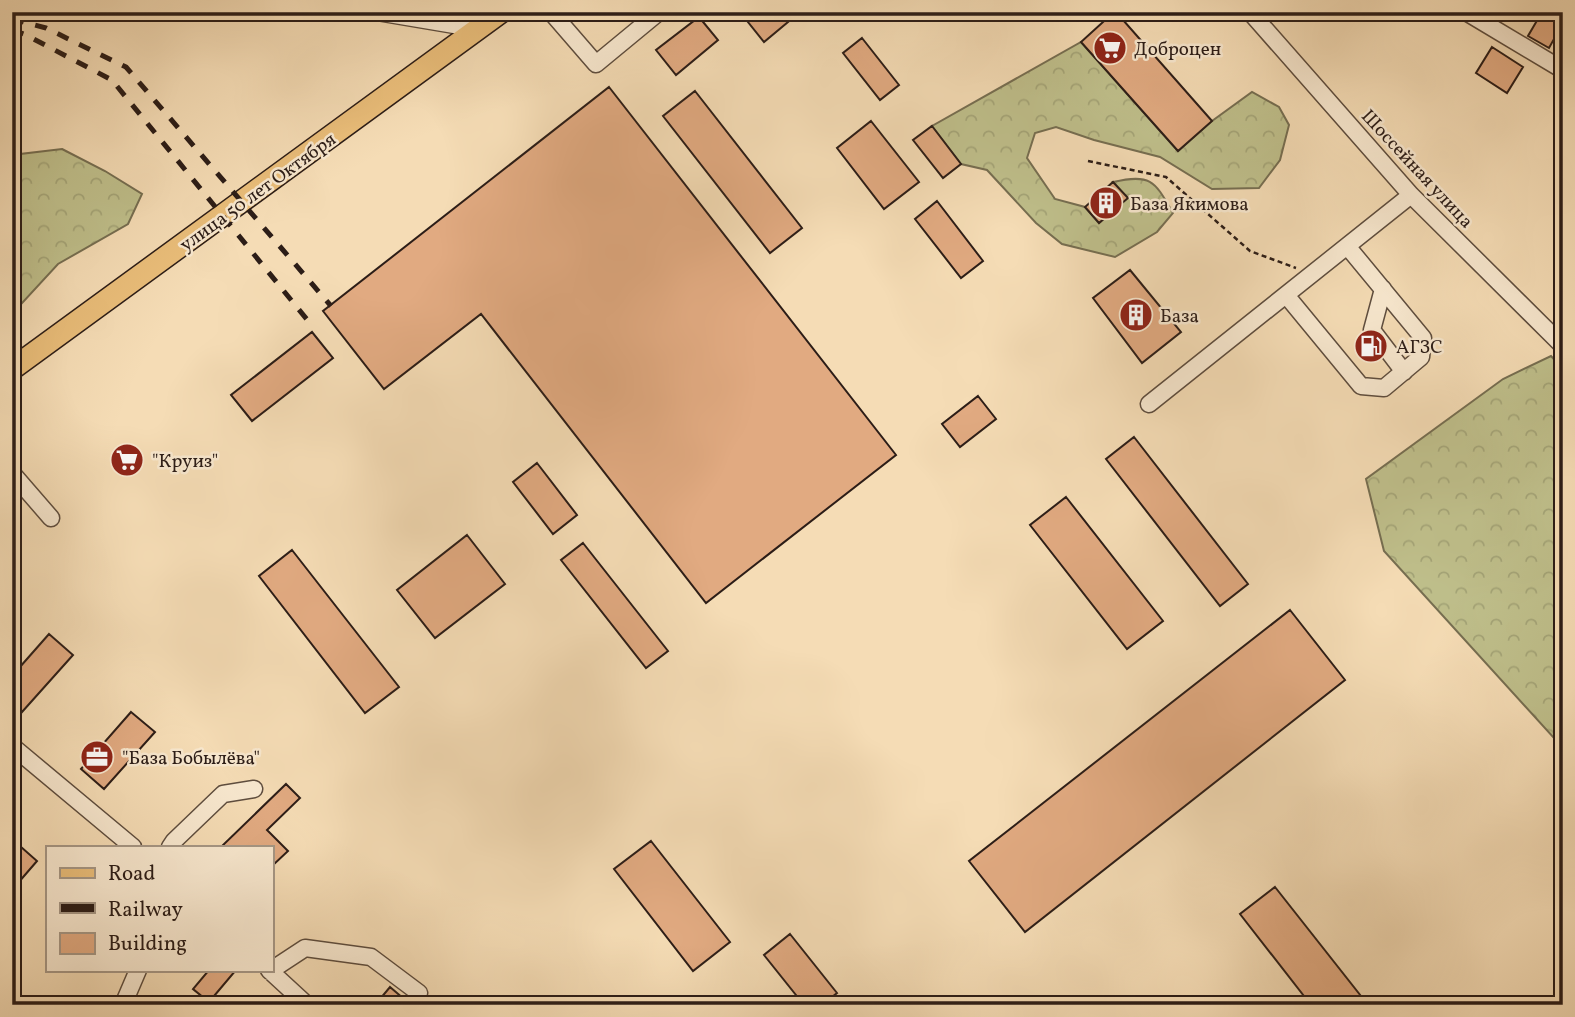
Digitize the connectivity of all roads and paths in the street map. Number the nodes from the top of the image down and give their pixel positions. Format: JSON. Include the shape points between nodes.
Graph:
{"nodes":[{"id":1,"x":377,"y":12,"type":"edge"},
{"id":2,"x":501,"y":12,"type":"edge"},
{"id":3,"x":551,"y":12,"type":"edge"},
{"id":4,"x":659,"y":12,"type":"edge"},
{"id":5,"x":1250,"y":12,"type":"edge"},
{"id":6,"x":1466,"y":12,"type":"edge"},
{"id":7,"x":478,"y":29,"type":"junction"},
{"id":8,"x":1563,"y":70,"type":"edge"},
{"id":9,"x":1088,"y":161,"type":"dead end"},
{"id":10,"x":1411,"y":195,"type":"junction"},
{"id":11,"x":1347,"y":246,"type":"junction"},
{"id":12,"x":1312,"y":274,"type":"junction"},
{"id":13,"x":1383,"y":289,"type":"junction"},
{"id":14,"x":1286,"y":295,"type":"junction"},
{"id":15,"x":1563,"y":346,"type":"edge"},
{"id":16,"x":12,"y":369,"type":"edge"},
{"id":17,"x":1404,"y":372,"type":"junction"},
{"id":18,"x":1149,"y":404,"type":"dead end"},
{"id":19,"x":12,"y":473,"type":"edge"},
{"id":20,"x":51,"y":518,"type":"dead end"},
{"id":21,"x":12,"y":746,"type":"edge"},
{"id":22,"x":254,"y":789,"type":"dead end"},
{"id":23,"x":132,"y":846,"type":"edge"},
{"id":24,"x":171,"y":846,"type":"edge"},
{"id":25,"x":273,"y":968,"type":"edge"},
{"id":26,"x":137,"y":972,"type":"edge"},
{"id":27,"x":272,"y":972,"type":"edge"},
{"id":28,"x":419,"y":993,"type":"dead end"},
{"id":29,"x":123,"y":1005,"type":"edge"},
{"id":30,"x":307,"y":1005,"type":"edge"}],
"edges":[{"from":1,"to":7,"type":"street"},
{"from":2,"to":7,"type":"main road","name":"улица 50 лет Октября"},
{"from":3,"to":4,"type":"street","via":[[596,64]]},
{"from":5,"to":10,"type":"street","name":"Шоссейная улица"},
{"from":6,"to":8,"type":"street"},
{"from":7,"to":16,"type":"main road","name":"улица 50 лет Октября"},
{"from":9,"to":12,"type":"path","via":[[1166,177],[1250,251]]},
{"from":10,"to":11,"type":"street"},
{"from":10,"to":15,"type":"street","name":"Шоссейная улица"},
{"from":11,"to":12,"type":"street"},
{"from":11,"to":13,"type":"street"},
{"from":12,"to":14,"type":"street"},
{"from":13,"to":17,"type":"street","via":[[1372,330]]},
{"from":13,"to":17,"type":"street","via":[[1423,338],[1421,357]]},
{"from":14,"to":17,"type":"street","via":[[1361,386],[1384,388]]},
{"from":14,"to":18,"type":"street"},
{"from":19,"to":20,"type":"street"},
{"from":21,"to":23,"type":"street"},
{"from":22,"to":24,"type":"street","via":[[223,794]]},
{"from":25,"to":28,"type":"street","via":[[305,948],[371,957]]},
{"from":26,"to":29,"type":"street"},
{"from":27,"to":30,"type":"street"}]}
